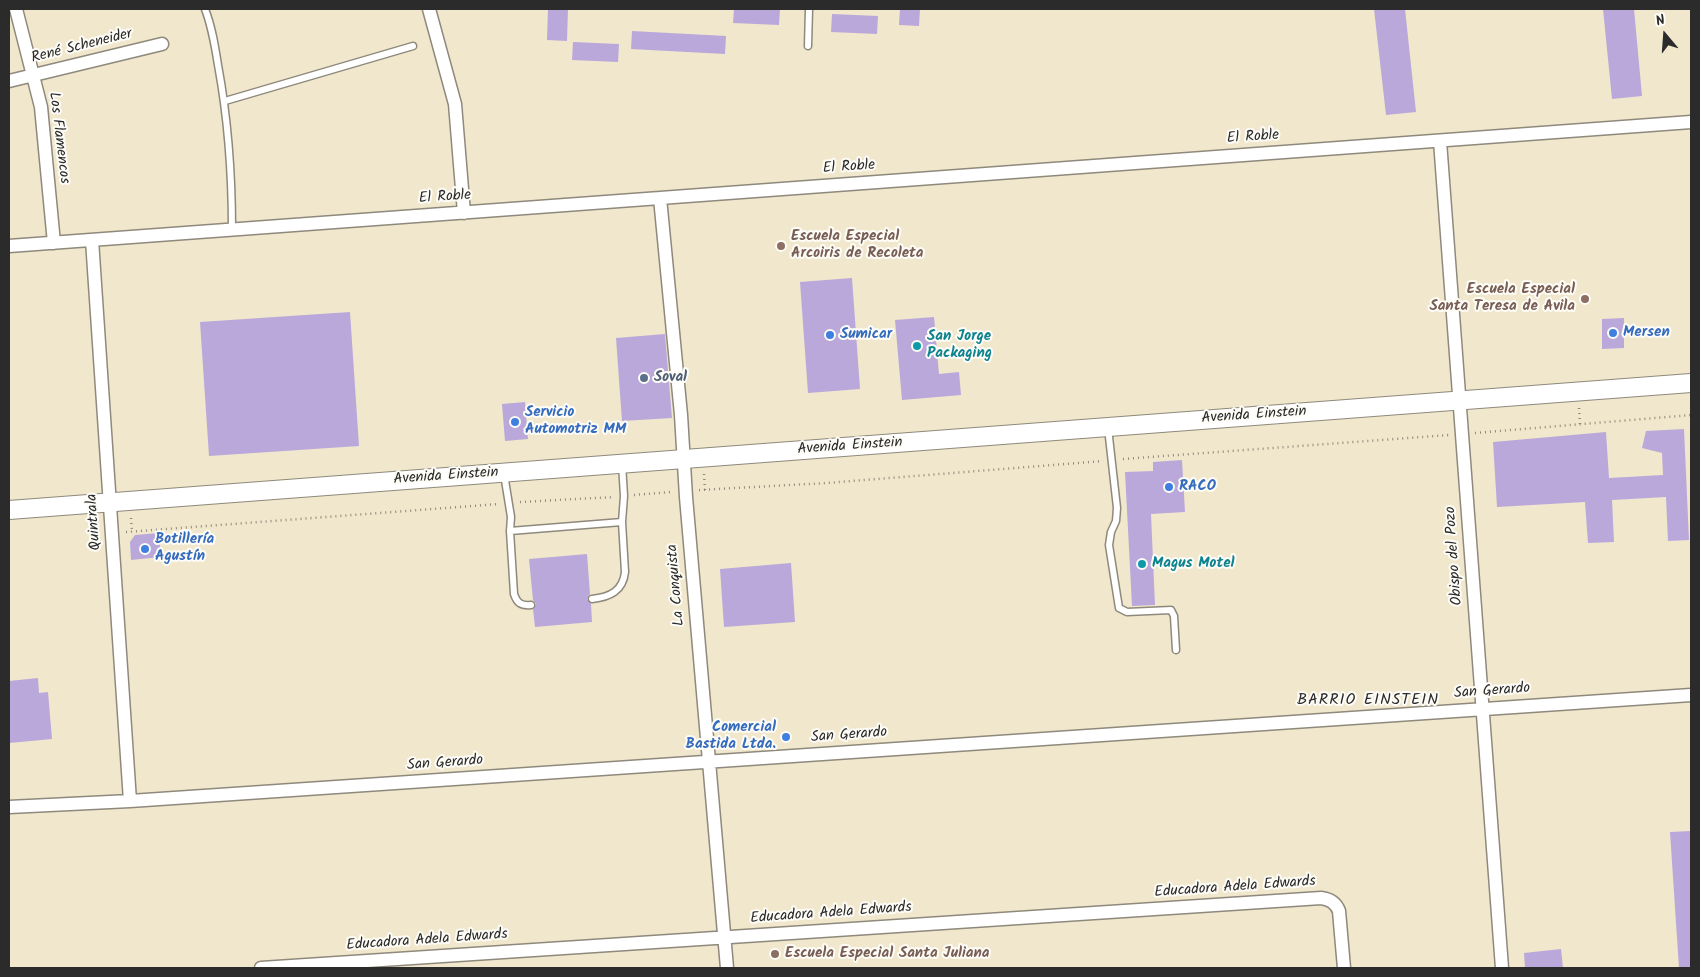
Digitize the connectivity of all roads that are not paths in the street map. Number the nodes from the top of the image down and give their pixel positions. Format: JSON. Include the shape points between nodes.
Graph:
{"nodes":[{"id":1,"x":16,"y":9,"type":"edge"},
{"id":2,"x":206,"y":9,"type":"edge"},
{"id":3,"x":429,"y":9,"type":"edge"},
{"id":4,"x":809,"y":9,"type":"edge"},
{"id":5,"x":162,"y":44,"type":"dead end"},
{"id":6,"x":413,"y":46,"type":"dead end"},
{"id":7,"x":808,"y":46,"type":"dead end"},
{"id":8,"x":33,"y":75,"type":"junction"},
{"id":9,"x":9,"y":81,"type":"edge"},
{"id":10,"x":225,"y":101,"type":"junction"},
{"id":11,"x":1691,"y":122,"type":"edge"},
{"id":12,"x":1440,"y":141,"type":"junction"},
{"id":13,"x":660,"y":198,"type":"junction"},
{"id":14,"x":464,"y":213,"type":"junction"},
{"id":15,"x":232,"y":230,"type":"junction"},
{"id":16,"x":92,"y":240,"type":"junction"},
{"id":17,"x":54,"y":243,"type":"junction"},
{"id":18,"x":9,"y":246,"type":"edge"},
{"id":19,"x":1691,"y":383,"type":"edge"},
{"id":20,"x":1460,"y":400,"type":"junction"},
{"id":21,"x":1108,"y":427,"type":"junction"},
{"id":22,"x":683,"y":460,"type":"junction"},
{"id":23,"x":622,"y":464,"type":"junction"},
{"id":24,"x":504,"y":473,"type":"junction"},
{"id":25,"x":110,"y":503,"type":"junction"},
{"id":26,"x":9,"y":510,"type":"edge"},
{"id":27,"x":622,"y":522,"type":"junction"},
{"id":28,"x":510,"y":531,"type":"junction"},
{"id":29,"x":592,"y":599,"type":"dead end"},
{"id":30,"x":531,"y":605,"type":"dead end"},
{"id":31,"x":1176,"y":650,"type":"dead end"},
{"id":32,"x":1691,"y":695,"type":"edge"},
{"id":33,"x":1483,"y":709,"type":"junction"},
{"id":34,"x":709,"y":762,"type":"junction"},
{"id":35,"x":130,"y":801,"type":"junction"},
{"id":36,"x":9,"y":807,"type":"edge"},
{"id":37,"x":724,"y":938,"type":"junction"},
{"id":38,"x":261,"y":968,"type":"edge"},
{"id":39,"x":727,"y":968,"type":"edge"},
{"id":40,"x":1344,"y":968,"type":"edge"},
{"id":41,"x":1502,"y":968,"type":"edge"}],
"edges":[{"from":1,"to":8,"type":"street","name":"Los Flamencos"},
{"from":2,"to":10,"type":"lane"},
{"from":3,"to":14,"type":"street","via":[[456,104]]},
{"from":4,"to":7,"type":"lane"},
{"from":5,"to":8,"type":"street","name":"René Scheneider"},
{"from":6,"to":10,"type":"lane"},
{"from":8,"to":9,"type":"street","name":"René Scheneider"},
{"from":8,"to":17,"type":"street","name":"Los Flamencos","via":[[43,122]]},
{"from":10,"to":15,"type":"lane"},
{"from":11,"to":12,"type":"street","name":"El Roble"},
{"from":12,"to":13,"type":"street","name":"El Roble"},
{"from":12,"to":20,"type":"street","name":"Obispo del Pozo"},
{"from":13,"to":14,"type":"street","name":"El Roble"},
{"from":13,"to":22,"type":"street","name":"La Conquista"},
{"from":14,"to":15,"type":"street","name":"El Roble"},
{"from":15,"to":16,"type":"street","name":"El Roble"},
{"from":16,"to":17,"type":"street","name":"El Roble"},
{"from":16,"to":25,"type":"street","name":"Quintrala"},
{"from":17,"to":18,"type":"street","name":"El Roble"},
{"from":19,"to":20,"type":"main road","name":"Avenida Einstein"},
{"from":20,"to":21,"type":"main road","name":"Avenida Einstein"},
{"from":20,"to":33,"type":"street","name":"Obispo del Pozo"},
{"from":21,"to":22,"type":"main road","name":"Avenida Einstein"},
{"from":21,"to":31,"type":"lane","via":[[1117,508],[1109,544],[1119,608],[1127,612],[1171,610]]},
{"from":22,"to":23,"type":"main road","name":"Avenida Einstein"},
{"from":22,"to":34,"type":"street","name":"La Conquista"},
{"from":23,"to":24,"type":"main road","name":"Avenida Einstein"},
{"from":23,"to":27,"type":"lane"},
{"from":24,"to":25,"type":"main road","name":"Avenida Einstein"},
{"from":24,"to":28,"type":"lane"},
{"from":25,"to":26,"type":"main road","name":"Avenida Einstein"},
{"from":25,"to":35,"type":"street","name":"Quintrala"},
{"from":27,"to":28,"type":"lane"},
{"from":27,"to":29,"type":"lane","via":[[625,579],[613,594]]},
{"from":28,"to":30,"type":"lane","via":[[514,594],[521,604]]},
{"from":32,"to":33,"type":"street","name":"San Gerardo"},
{"from":33,"to":34,"type":"street","name":"San Gerardo"},
{"from":33,"to":41,"type":"street","name":"Obispo del Pozo"},
{"from":34,"to":35,"type":"street","name":"San Gerardo"},
{"from":34,"to":37,"type":"street","name":"La Conquista"},
{"from":35,"to":36,"type":"street","name":"San Gerardo"},
{"from":37,"to":38,"type":"street","name":"Educadora Adela Edwards"},
{"from":37,"to":39,"type":"street","name":"La Conquista"},
{"from":37,"to":40,"type":"street","name":"Educadora Adela Edwards","via":[[1321,898],[1330,900],[1339,911]]}]}
